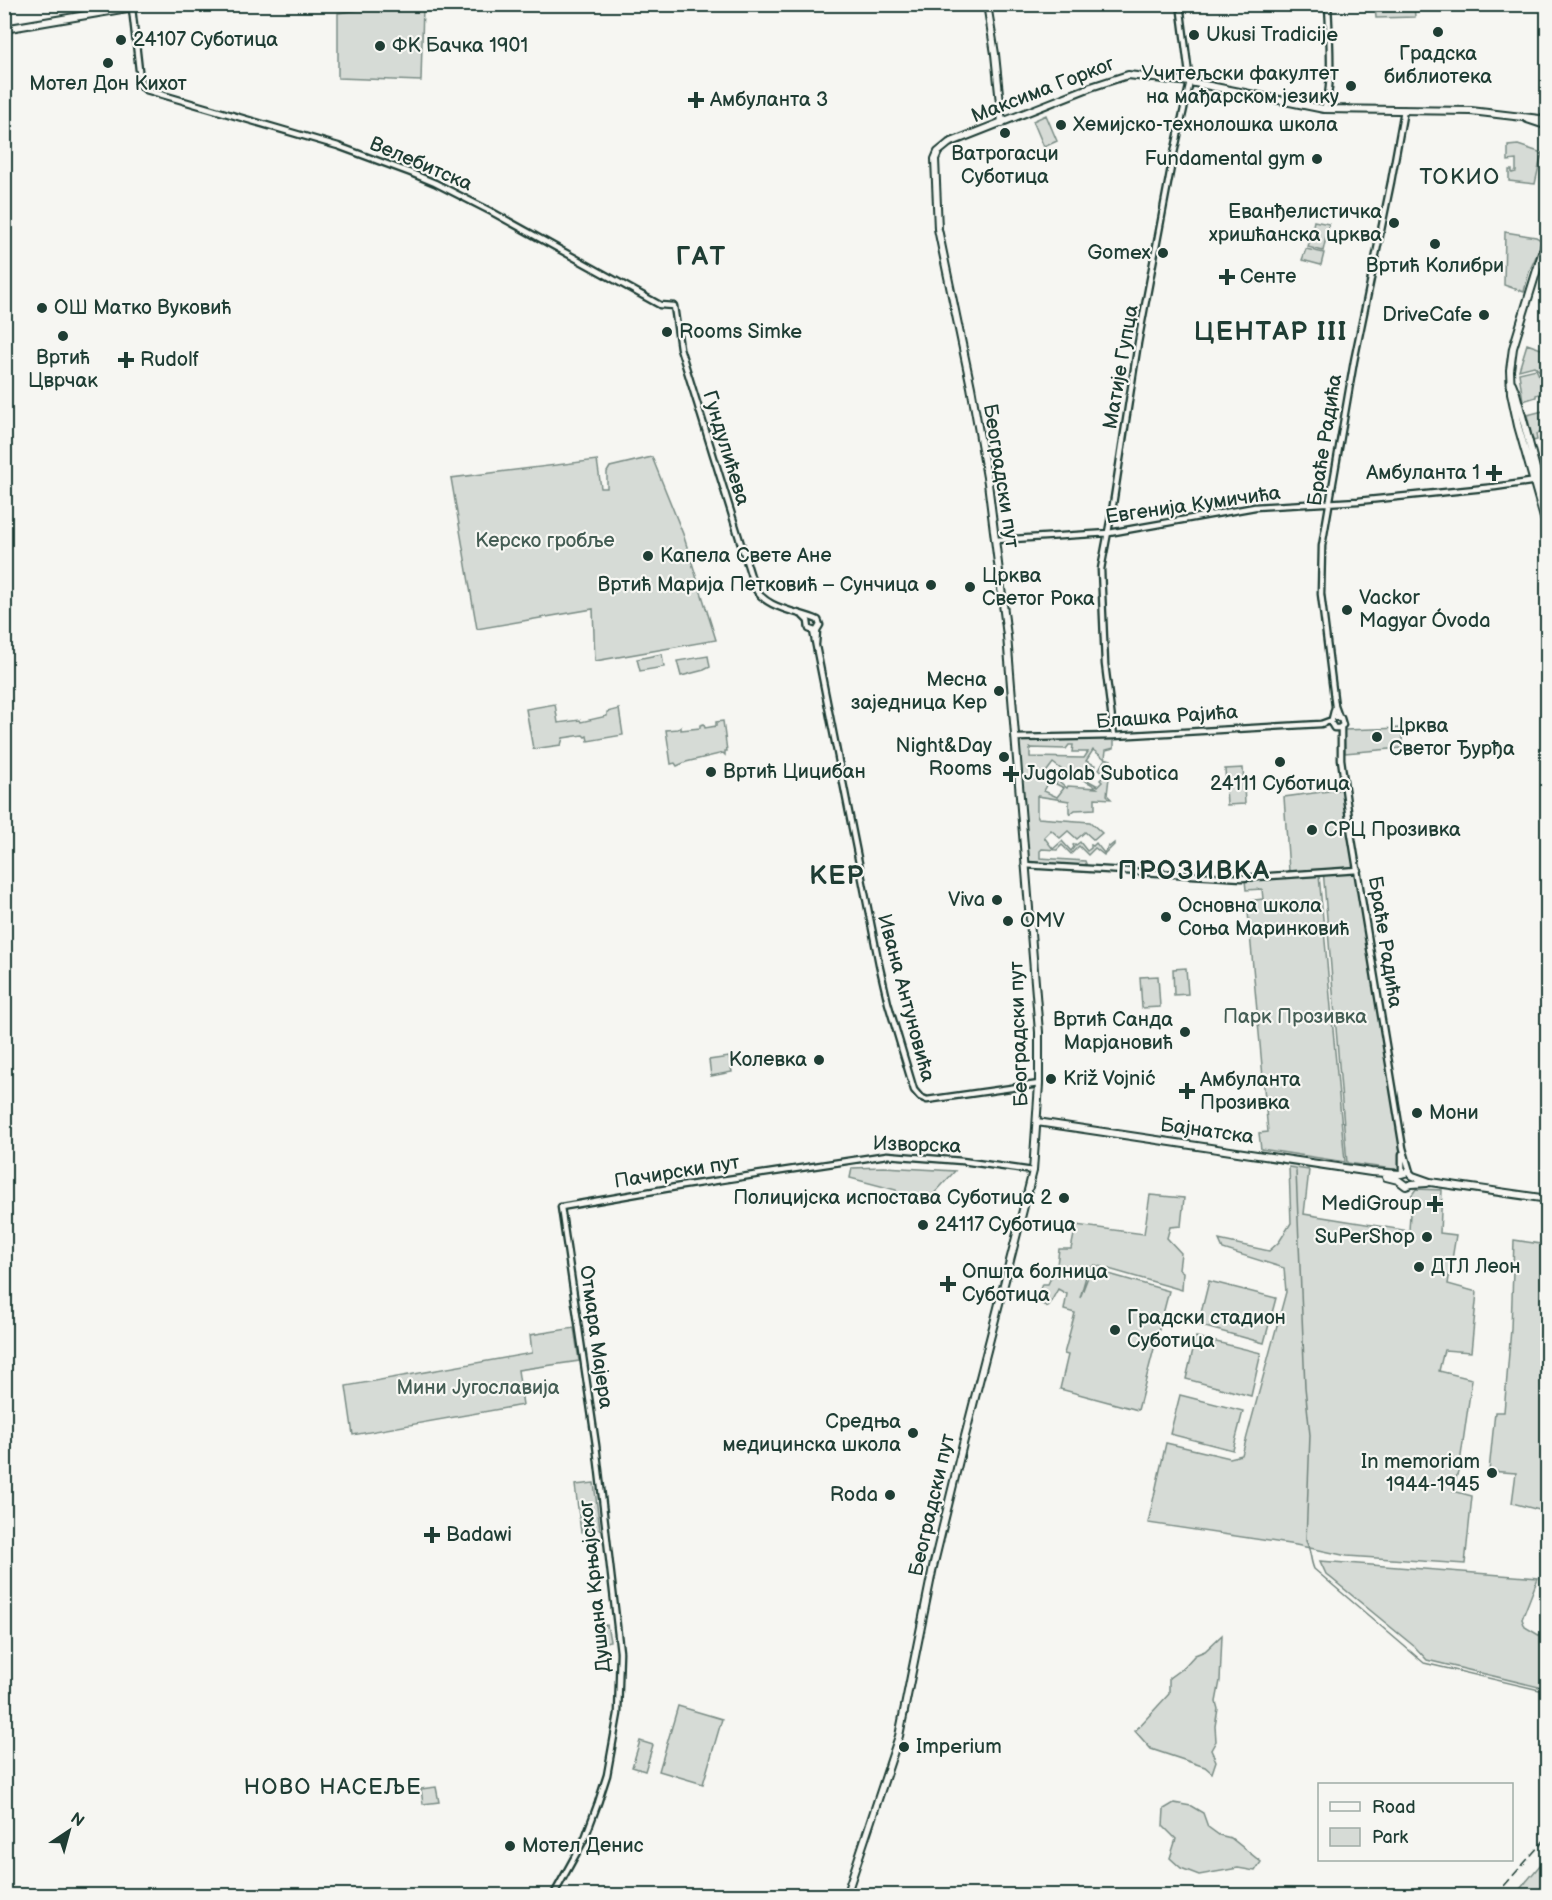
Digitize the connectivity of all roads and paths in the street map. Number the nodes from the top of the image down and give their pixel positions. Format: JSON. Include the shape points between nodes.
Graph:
{"nodes":[{"id":1,"x":151,"y":4,"type":"edge"},
{"id":2,"x":987,"y":4,"type":"edge"},
{"id":3,"x":1180,"y":4,"type":"edge"},
{"id":4,"x":1328,"y":4,"type":"edge"},
{"id":5,"x":141,"y":5,"type":"edge"},
{"id":6,"x":132,"y":8,"type":"junction"},
{"id":7,"x":4,"y":29,"type":"edge"},
{"id":8,"x":1190,"y":82,"type":"junction"},
{"id":9,"x":1324,"y":109,"type":"junction"},
{"id":10,"x":1404,"y":110,"type":"junction"},
{"id":11,"x":1524,"y":118,"type":"junction"},
{"id":12,"x":1548,"y":120,"type":"edge"},
{"id":13,"x":1002,"y":123,"type":"junction"},
{"id":14,"x":1548,"y":126,"type":"edge"},
{"id":15,"x":936,"y":154,"type":"joint"},
{"id":16,"x":1548,"y":234,"type":"edge"},
{"id":17,"x":674,"y":306,"type":"joint"},
{"id":18,"x":1536,"y":481,"type":"junction"},
{"id":19,"x":1330,"y":503,"type":"junction"},
{"id":20,"x":1548,"y":514,"type":"edge"},
{"id":21,"x":1548,"y":532,"type":"edge"},
{"id":22,"x":1109,"y":533,"type":"junction"},
{"id":23,"x":995,"y":540,"type":"junction"},
{"id":24,"x":810,"y":620,"type":"junction"},
{"id":25,"x":815,"y":630,"type":"junction"},
{"id":26,"x":1335,"y":718,"type":"junction"},
{"id":27,"x":1321,"y":724,"type":"junction"},
{"id":28,"x":1336,"y":727,"type":"junction"},
{"id":29,"x":1114,"y":736,"type":"junction"},
{"id":30,"x":1015,"y":738,"type":"junction"},
{"id":31,"x":1025,"y":865,"type":"junction"},
{"id":32,"x":1358,"y":870,"type":"junction"},
{"id":33,"x":1039,"y":1084,"type":"junction"},
{"id":34,"x":1037,"y":1122,"type":"junction"},
{"id":35,"x":1403,"y":1148,"type":"junction"},
{"id":36,"x":799,"y":1168,"type":"joint"},
{"id":37,"x":1033,"y":1172,"type":"junction"},
{"id":38,"x":1371,"y":1172,"type":"junction"},
{"id":39,"x":1401,"y":1174,"type":"junction"},
{"id":40,"x":1411,"y":1174,"type":"junction"},
{"id":41,"x":1400,"y":1182,"type":"junction"},
{"id":42,"x":1412,"y":1184,"type":"junction"},
{"id":43,"x":1443,"y":1184,"type":"junction"},
{"id":44,"x":1548,"y":1199,"type":"edge"},
{"id":45,"x":561,"y":1207,"type":"joint"},
{"id":46,"x":599,"y":1472,"type":"joint"},
{"id":47,"x":553,"y":1896,"type":"edge"},
{"id":48,"x":846,"y":1896,"type":"edge"}],
"edges":[{"from":1,"to":5,"type":"main road"},
{"from":2,"to":13,"type":"main road"},
{"from":3,"to":8,"type":"street","name":"Матије Гупца"},
{"from":4,"to":9,"type":"street","via":[[1328,102]]},
{"from":5,"to":6,"type":"main road"},
{"from":6,"to":7,"type":"main road"},
{"from":6,"to":17,"type":"street","name":"Велебитска","via":[[141,86],[149,92],[329,143],[411,173],[474,203],[660,305]]},
{"from":8,"to":9,"type":"main road","name":"Максима Горког"},
{"from":8,"to":13,"type":"main road","name":"Максима Горког","via":[[1141,75],[1119,77]]},
{"from":8,"to":22,"type":"street","name":"Матије Гупца","via":[[1138,342]]},
{"from":9,"to":10,"type":"main road","name":"Максима Горког"},
{"from":10,"to":11,"type":"main road","name":"Максима Горког","via":[[1471,111]]},
{"from":10,"to":19,"type":"street","name":"Браће Радића"},
{"from":11,"to":12,"type":"main road","name":"Максима Горког"},
{"from":11,"to":14,"type":"main road","name":"Максима Горког"},
{"from":13,"to":15,"type":"main road","name":"Максима Горког","via":[[949,143]]},
{"from":15,"to":23,"type":"main road","name":"Београдски пут","via":[[940,243],[971,387]]},
{"from":16,"to":18,"type":"main road","via":[[1513,348],[1510,370]]},
{"from":17,"to":24,"type":"street","name":"Гундулићева","via":[[677,336],[700,417],[754,586],[769,602]]},
{"from":18,"to":19,"type":"street","name":"Евгенија Кумичића"},
{"from":18,"to":20,"type":"main road"},
{"from":18,"to":21,"type":"main road"},
{"from":19,"to":22,"type":"street","name":"Евгенија Кумичића","via":[[1255,507]]},
{"from":19,"to":26,"type":"street","name":"Браће Радића","via":[[1322,546],[1321,594]]},
{"from":22,"to":23,"type":"street","name":"Евгенија Кумичића"},
{"from":22,"to":29,"type":"street","name":"Матије Гупца","via":[[1101,580]]},
{"from":23,"to":30,"type":"main road","name":"Београдски пут"},
{"from":24,"to":25,"type":"street","via":[[808,628]]},
{"from":24,"to":25,"type":"street","via":[[819,622]]},
{"from":25,"to":33,"type":"street","name":"Ивана Антуновића","via":[[877,955],[914,1089],[927,1100]]},
{"from":26,"to":27,"type":"street","name":"Блашка Рајића"},
{"from":26,"to":28,"type":"street"},
{"from":26,"to":28,"type":"street","via":[[1343,723]]},
{"from":27,"to":28,"type":"street","name":"Блашка Рајића"},
{"from":27,"to":29,"type":"street","name":"Блашка Рајића"},
{"from":28,"to":32,"type":"street","name":"Браће Радића"},
{"from":29,"to":30,"type":"street","name":"Блашка Рајића"},
{"from":30,"to":31,"type":"main road","name":"Београдски пут"},
{"from":31,"to":32,"type":"street","via":[[1242,878]]},
{"from":31,"to":33,"type":"main road","name":"Београдски пут","via":[[1039,1032]]},
{"from":32,"to":35,"type":"street","name":"Браће Радића"},
{"from":33,"to":34,"type":"main road","name":"Београдски пут"},
{"from":34,"to":37,"type":"main road","name":"Београдски пут"},
{"from":34,"to":38,"type":"main road","name":"Бајнатска"},
{"from":35,"to":39,"type":"street","name":"Браће Радића"},
{"from":35,"to":40,"type":"street","name":"Браће Радића"},
{"from":36,"to":37,"type":"street","name":"Изворска","via":[[887,1155]]},
{"from":36,"to":45,"type":"street","name":"Пачирски пут"},
{"from":37,"to":48,"type":"main road","name":"Београдски пут","via":[[933,1567],[899,1736]]},
{"from":38,"to":39,"type":"main road","name":"Бајнатска"},
{"from":38,"to":41,"type":"main road","name":"Бајнатска"},
{"from":39,"to":40,"type":"main road","name":"Бајнатска"},
{"from":39,"to":41,"type":"main road"},
{"from":40,"to":42,"type":"main road"},
{"from":40,"to":43,"type":"main road","name":"Бајнатска"},
{"from":41,"to":42,"type":"main road","name":"Бајнатска","via":[[1404,1186]]},
{"from":42,"to":43,"type":"main road","name":"Бајнатска"},
{"from":43,"to":44,"type":"main road","name":"Бајнатска"},
{"from":45,"to":46,"type":"street","name":"Отмара Мајера"},
{"from":46,"to":47,"type":"street","name":"Душана Крњајског","via":[[620,1652],[618,1714],[598,1803],[585,1838]]}]}
